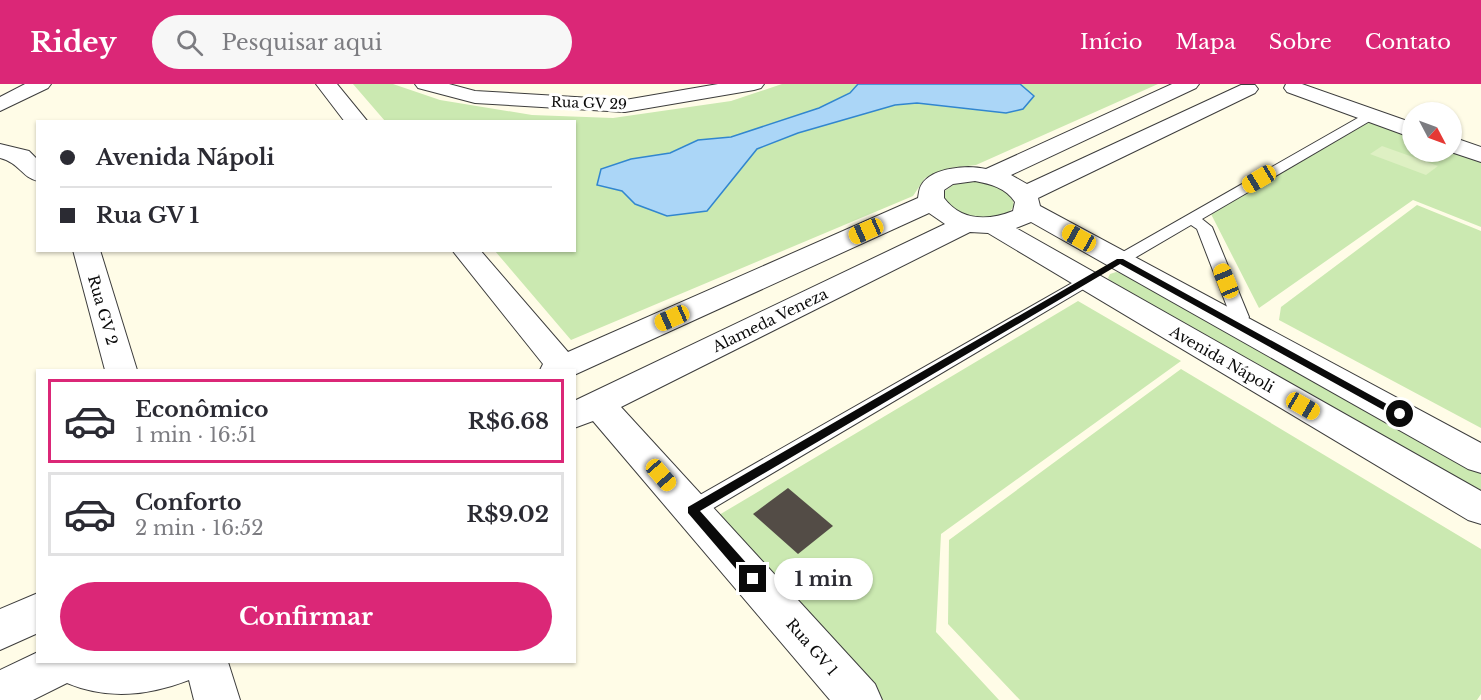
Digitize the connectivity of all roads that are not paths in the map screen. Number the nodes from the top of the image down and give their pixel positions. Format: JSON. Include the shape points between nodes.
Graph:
{"nodes":[{"id":1,"x":42,"y":84,"type":"edge"},
{"id":2,"x":326,"y":84,"type":"edge"},
{"id":3,"x":425,"y":84,"type":"edge"},
{"id":4,"x":754,"y":84,"type":"edge"},
{"id":5,"x":1189,"y":84,"type":"edge"},
{"id":6,"x":1269,"y":88,"type":"edge"},
{"id":7,"x":0,"y":105,"type":"edge"},
{"id":8,"x":1370,"y":115,"type":"junction"},
{"id":9,"x":355,"y":120,"type":"edge"},
{"id":10,"x":1402,"y":126,"type":"edge"},
{"id":11,"x":1462,"y":148,"type":"edge"},
{"id":12,"x":0,"y":151,"type":"edge"},
{"id":13,"x":1481,"y":155,"type":"edge"},
{"id":14,"x":36,"y":172,"type":"edge"},
{"id":15,"x":989,"y":176,"type":"junction"},
{"id":16,"x":931,"y":202,"type":"junction"},
{"id":17,"x":1026,"y":202,"type":"junction"},
{"id":18,"x":1192,"y":219,"type":"junction"},
{"id":19,"x":980,"y":225,"type":"junction"},
{"id":20,"x":87,"y":252,"type":"edge"},
{"id":21,"x":467,"y":252,"type":"edge"},
{"id":22,"x":1120,"y":260,"type":"junction"},
{"id":23,"x":1086,"y":280,"type":"junction"},
{"id":24,"x":1237,"y":325,"type":"junction"},
{"id":25,"x":121,"y":369,"type":"edge"},
{"id":26,"x":560,"y":369,"type":"edge"},
{"id":27,"x":587,"y":410,"type":"edge"},
{"id":28,"x":1481,"y":459,"type":"edge"},
{"id":29,"x":1481,"y":509,"type":"edge"},
{"id":30,"x":692,"y":510,"type":"junction"},
{"id":31,"x":36,"y":613,"type":"edge"},
{"id":32,"x":0,"y":630,"type":"edge"},
{"id":33,"x":62,"y":663,"type":"edge"},
{"id":34,"x":74,"y":663,"type":"edge"},
{"id":35,"x":179,"y":663,"type":"edge"},
{"id":36,"x":206,"y":663,"type":"edge"},
{"id":37,"x":0,"y":693,"type":"edge"},
{"id":38,"x":217,"y":700,"type":"edge"},
{"id":39,"x":859,"y":700,"type":"edge"}],
"edges":[{"from":1,"to":7,"type":"street"},
{"from":2,"to":9,"type":"street"},
{"from":3,"to":4,"type":"street","name":"Rua GV 29","via":[[476,97],[625,106]]},
{"from":5,"to":15,"type":"street"},
{"from":6,"to":8,"type":"street"},
{"from":6,"to":17,"type":"street"},
{"from":8,"to":10,"type":"street"},
{"from":8,"to":18,"type":"lane"},
{"from":11,"to":13,"type":"street"},
{"from":12,"to":14,"type":"street","via":[[21,156]]},
{"from":15,"to":16,"type":"street","via":[[962,174],[939,181],[932,187]]},
{"from":15,"to":17,"type":"street","via":[[1016,188]]},
{"from":16,"to":19,"type":"street","name":"Avenida Nápoli","via":[[950,218]]},
{"from":16,"to":26,"type":"street"},
{"from":17,"to":19,"type":"street","via":[[1024,216],[1016,221]]},
{"from":17,"to":22,"type":"street"},
{"from":18,"to":22,"type":"lane"},
{"from":18,"to":24,"type":"lane","via":[[1204,227],[1240,317]]},
{"from":19,"to":23,"type":"street","name":"Avenida Nápoli"},
{"from":19,"to":27,"type":"street","name":"Alameda Veneza"},
{"from":20,"to":25,"type":"street","name":"Rua GV 2"},
{"from":21,"to":26,"type":"street"},
{"from":22,"to":23,"type":"street"},
{"from":22,"to":24,"type":"street"},
{"from":23,"to":29,"type":"street","name":"Avenida Nápoli"},
{"from":23,"to":30,"type":"lane"},
{"from":24,"to":28,"type":"street"},
{"from":27,"to":30,"type":"street","name":"Rua GV 1"},
{"from":30,"to":39,"type":"street","name":"Rua GV 1"},
{"from":31,"to":32,"type":"street"},
{"from":33,"to":37,"type":"street"},
{"from":34,"to":35,"type":"street","via":[[92,673],[125,677]]},
{"from":36,"to":38,"type":"street"}]}
